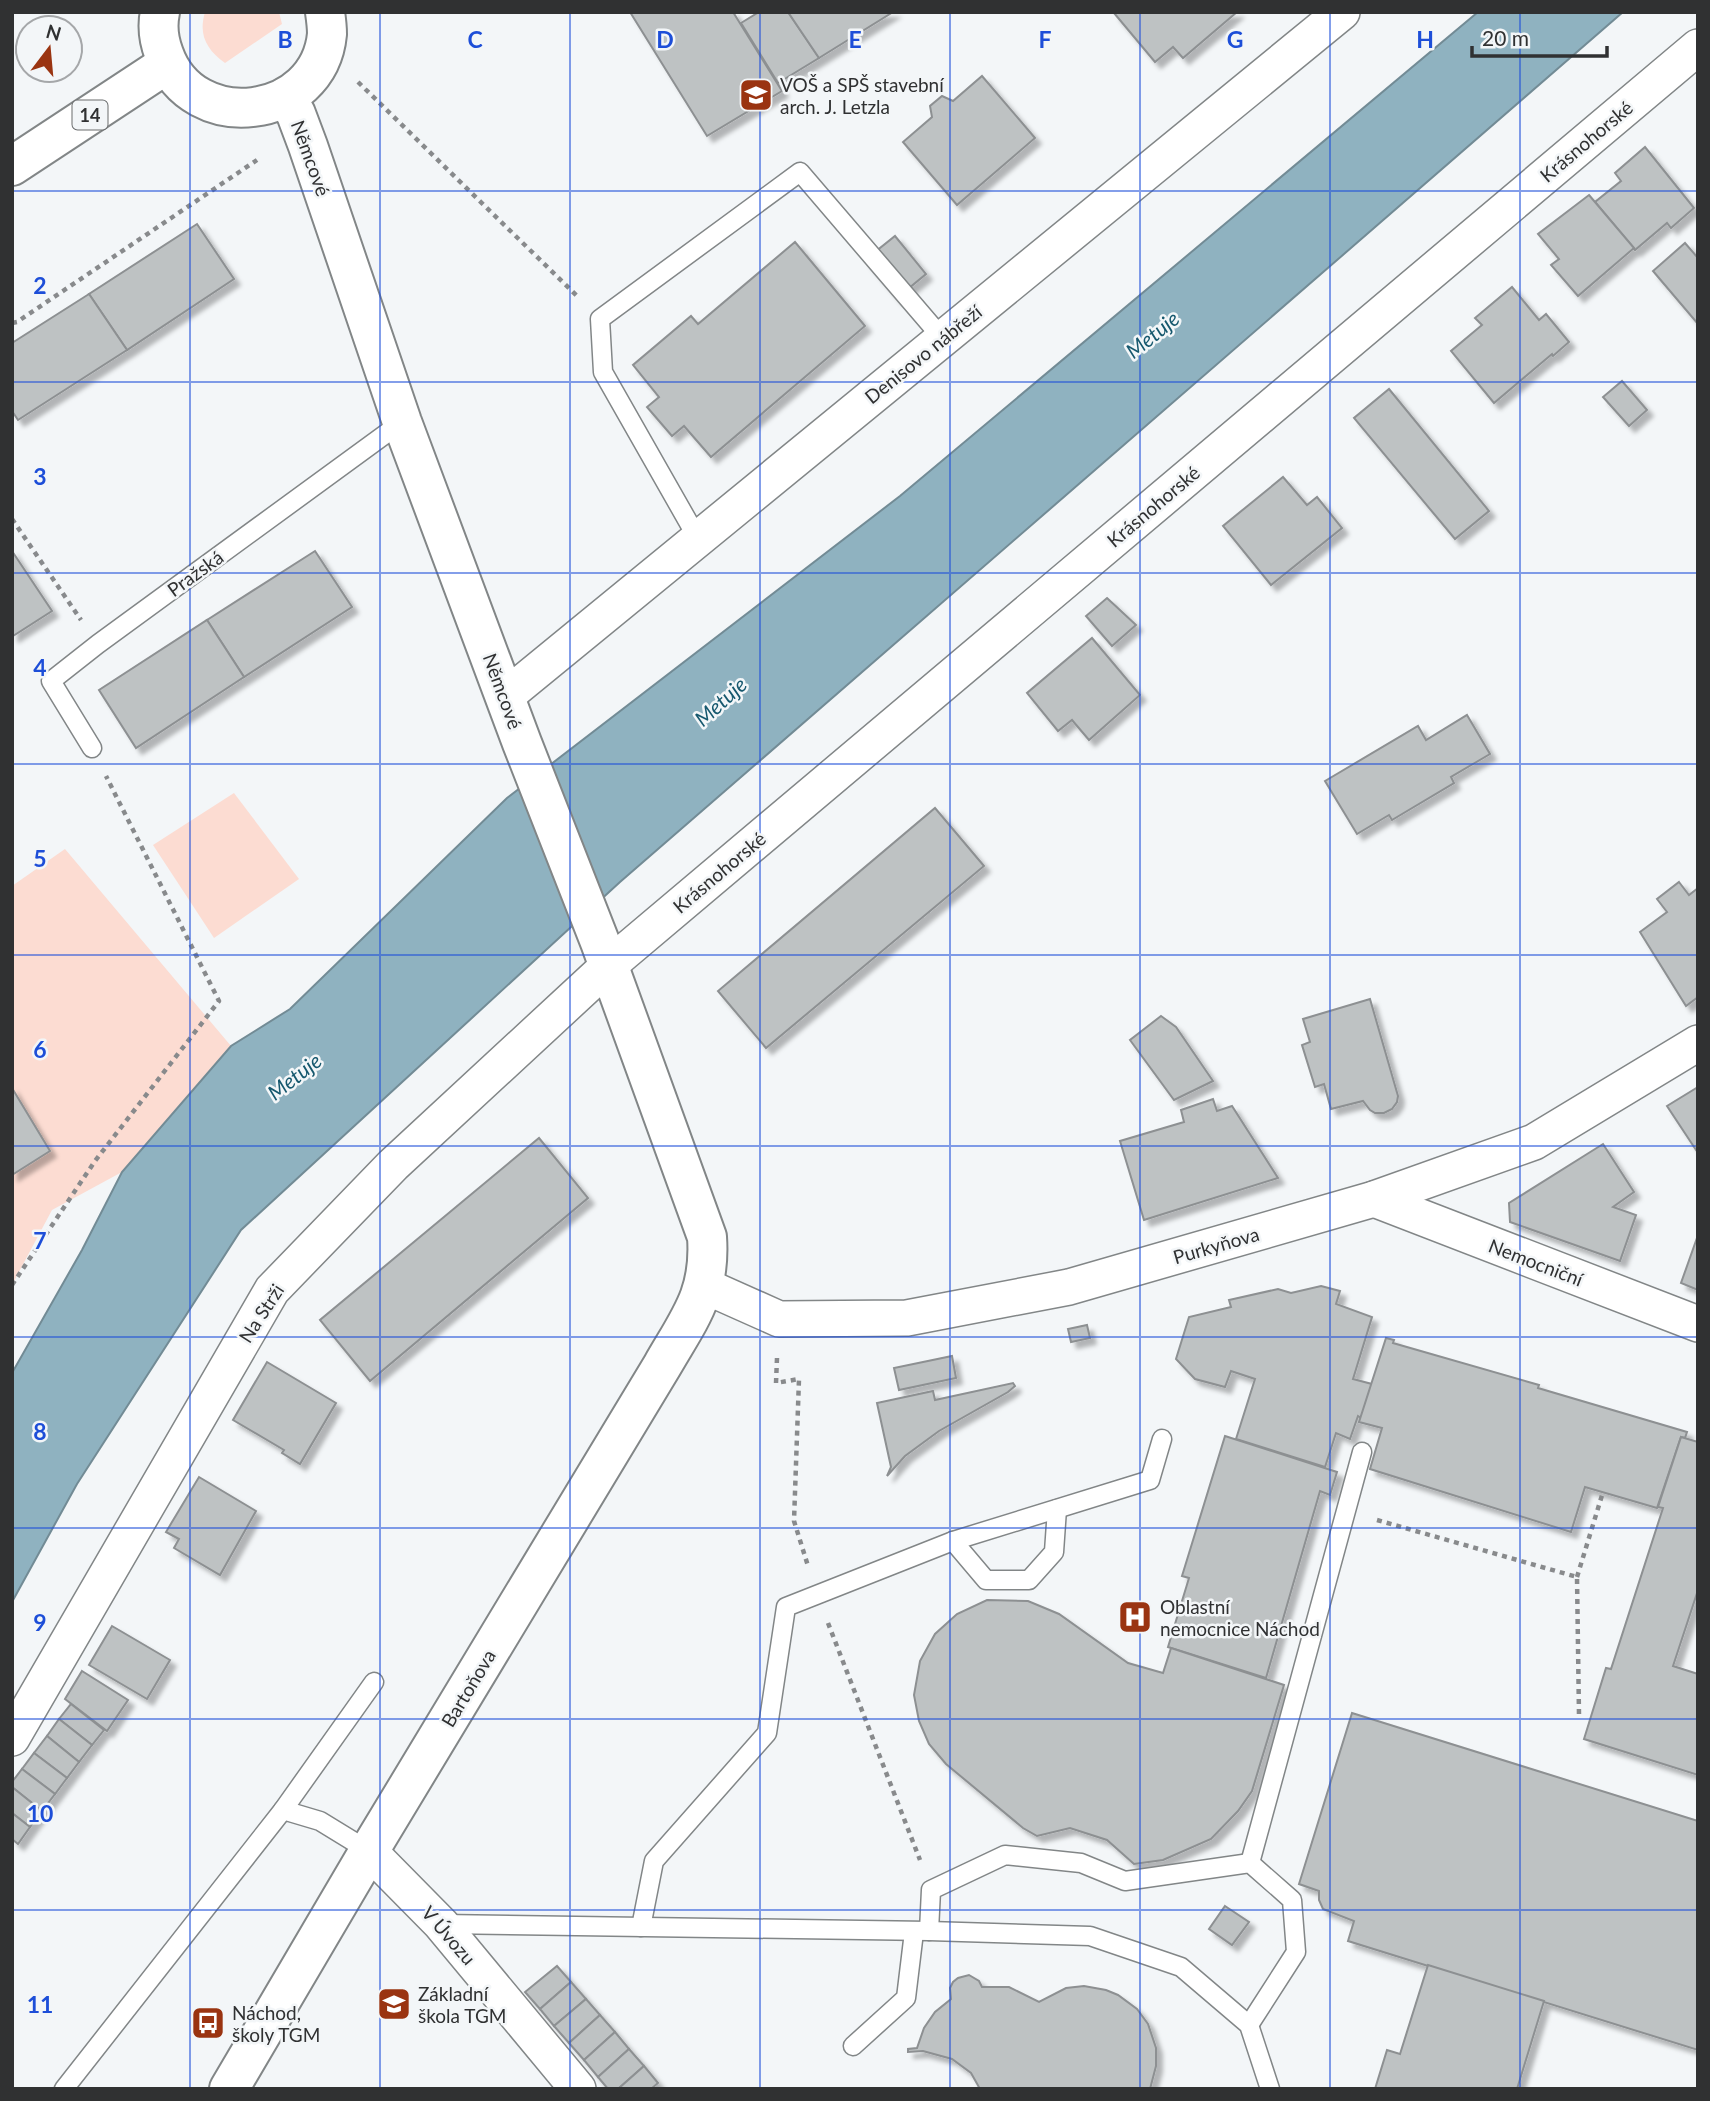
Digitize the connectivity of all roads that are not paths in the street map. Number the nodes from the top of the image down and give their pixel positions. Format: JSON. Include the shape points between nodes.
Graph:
{"nodes":[{"id":1,"x":160,"y":12,"type":"edge"},
{"id":2,"x":326,"y":12,"type":"edge"},
{"id":3,"x":1342,"y":12,"type":"edge"},
{"id":4,"x":1698,"y":47,"type":"edge"},
{"id":5,"x":167,"y":64,"type":"junction"},
{"id":6,"x":286,"y":97,"type":"junction"},
{"id":7,"x":12,"y":166,"type":"edge"},
{"id":8,"x":943,"y":338,"type":"junction"},
{"id":9,"x":402,"y":422,"type":"junction"},
{"id":10,"x":698,"y":539,"type":"junction"},
{"id":11,"x":505,"y":697,"type":"junction"},
{"id":12,"x":92,"y":748,"type":"road end"},
{"id":13,"x":604,"y":954,"type":"junction"},
{"id":14,"x":1698,"y":1043,"type":"edge"},
{"id":15,"x":1374,"y":1199,"type":"junction"},
{"id":16,"x":705,"y":1286,"type":"junction"},
{"id":17,"x":1698,"y":1324,"type":"edge"},
{"id":18,"x":1162,"y":1439,"type":"dead end"},
{"id":19,"x":1362,"y":1452,"type":"dead end"},
{"id":20,"x":1057,"y":1509,"type":"junction"},
{"id":21,"x":953,"y":1541,"type":"junction"},
{"id":22,"x":374,"y":1682,"type":"dead end"},
{"id":23,"x":12,"y":1738,"type":"edge"},
{"id":24,"x":283,"y":1810,"type":"junction"},
{"id":25,"x":369,"y":1851,"type":"junction"},
{"id":26,"x":1250,"y":1863,"type":"junction"},
{"id":27,"x":441,"y":1924,"type":"junction"},
{"id":28,"x":641,"y":1927,"type":"junction"},
{"id":29,"x":921,"y":1932,"type":"junction"},
{"id":30,"x":1249,"y":2025,"type":"junction"},
{"id":31,"x":853,"y":2046,"type":"dead end"},
{"id":32,"x":64,"y":2089,"type":"edge"},
{"id":33,"x":229,"y":2089,"type":"edge"},
{"id":34,"x":578,"y":2089,"type":"edge"},
{"id":35,"x":1270,"y":2089,"type":"edge"}],
"edges":[{"from":1,"to":5,"type":"street","via":[[159,41]]},
{"from":2,"to":6,"type":"street","via":[[327,34],[320,59],[306,81]]},
{"from":3,"to":8,"type":"street","name":"Denisovo nábřeží"},
{"from":4,"to":13,"type":"street","name":"Krásnohorské"},
{"from":5,"to":6,"type":"street","via":[[197,96],[218,106],[264,107]]},
{"from":5,"to":7,"type":"street","number":"14"},
{"from":6,"to":9,"type":"street","name":"Němcové","via":[[308,146]]},
{"from":8,"to":10,"type":"street","name":"Denisovo nábřeží"},
{"from":8,"to":10,"type":"lane","via":[[800,172],[600,319],[603,372]]},
{"from":9,"to":11,"type":"street","name":"Němcové"},
{"from":9,"to":12,"type":"lane","name":"Pražská","via":[[51,681]]},
{"from":10,"to":11,"type":"street","name":"Denisovo nábřeží"},
{"from":11,"to":13,"type":"street","name":"Němcové"},
{"from":13,"to":16,"type":"street","name":"Němcové","via":[[707,1237]]},
{"from":13,"to":23,"type":"street","name":"Na Strži","via":[[272,1290]]},
{"from":14,"to":15,"type":"street","name":"Purkyňova","via":[[1534,1142]]},
{"from":15,"to":16,"type":"street","name":"Purkyňova","via":[[1069,1287],[907,1318],[779,1319]]},
{"from":15,"to":17,"type":"street","name":"Nemocniční"},
{"from":16,"to":25,"type":"street","name":"Bartoňova","via":[[662,1366]]},
{"from":18,"to":20,"type":"lane","via":[[1150,1480]]},
{"from":19,"to":26,"type":"lane"},
{"from":20,"to":21,"type":"lane"},
{"from":20,"to":21,"type":"lane","via":[[1054,1552],[1029,1580],[986,1580]]},
{"from":21,"to":28,"type":"lane","via":[[786,1607],[767,1733],[654,1861]]},
{"from":22,"to":24,"type":"lane"},
{"from":24,"to":25,"type":"lane","via":[[320,1821]]},
{"from":24,"to":32,"type":"lane"},
{"from":25,"to":27,"type":"street","name":"V Úvozu"},
{"from":25,"to":33,"type":"street","name":"Bartoňova"},
{"from":26,"to":29,"type":"lane","via":[[1125,1881],[1081,1863],[1005,1856],[931,1890]]},
{"from":26,"to":30,"type":"lane","via":[[1292,1900],[1296,1952]]},
{"from":27,"to":28,"type":"lane"},
{"from":27,"to":34,"type":"street","name":"V Úvozu"},
{"from":28,"to":29,"type":"lane"},
{"from":29,"to":30,"type":"lane","via":[[1090,1936],[1181,1967]]},
{"from":29,"to":31,"type":"lane","via":[[906,1998]]},
{"from":30,"to":35,"type":"lane"}]}
